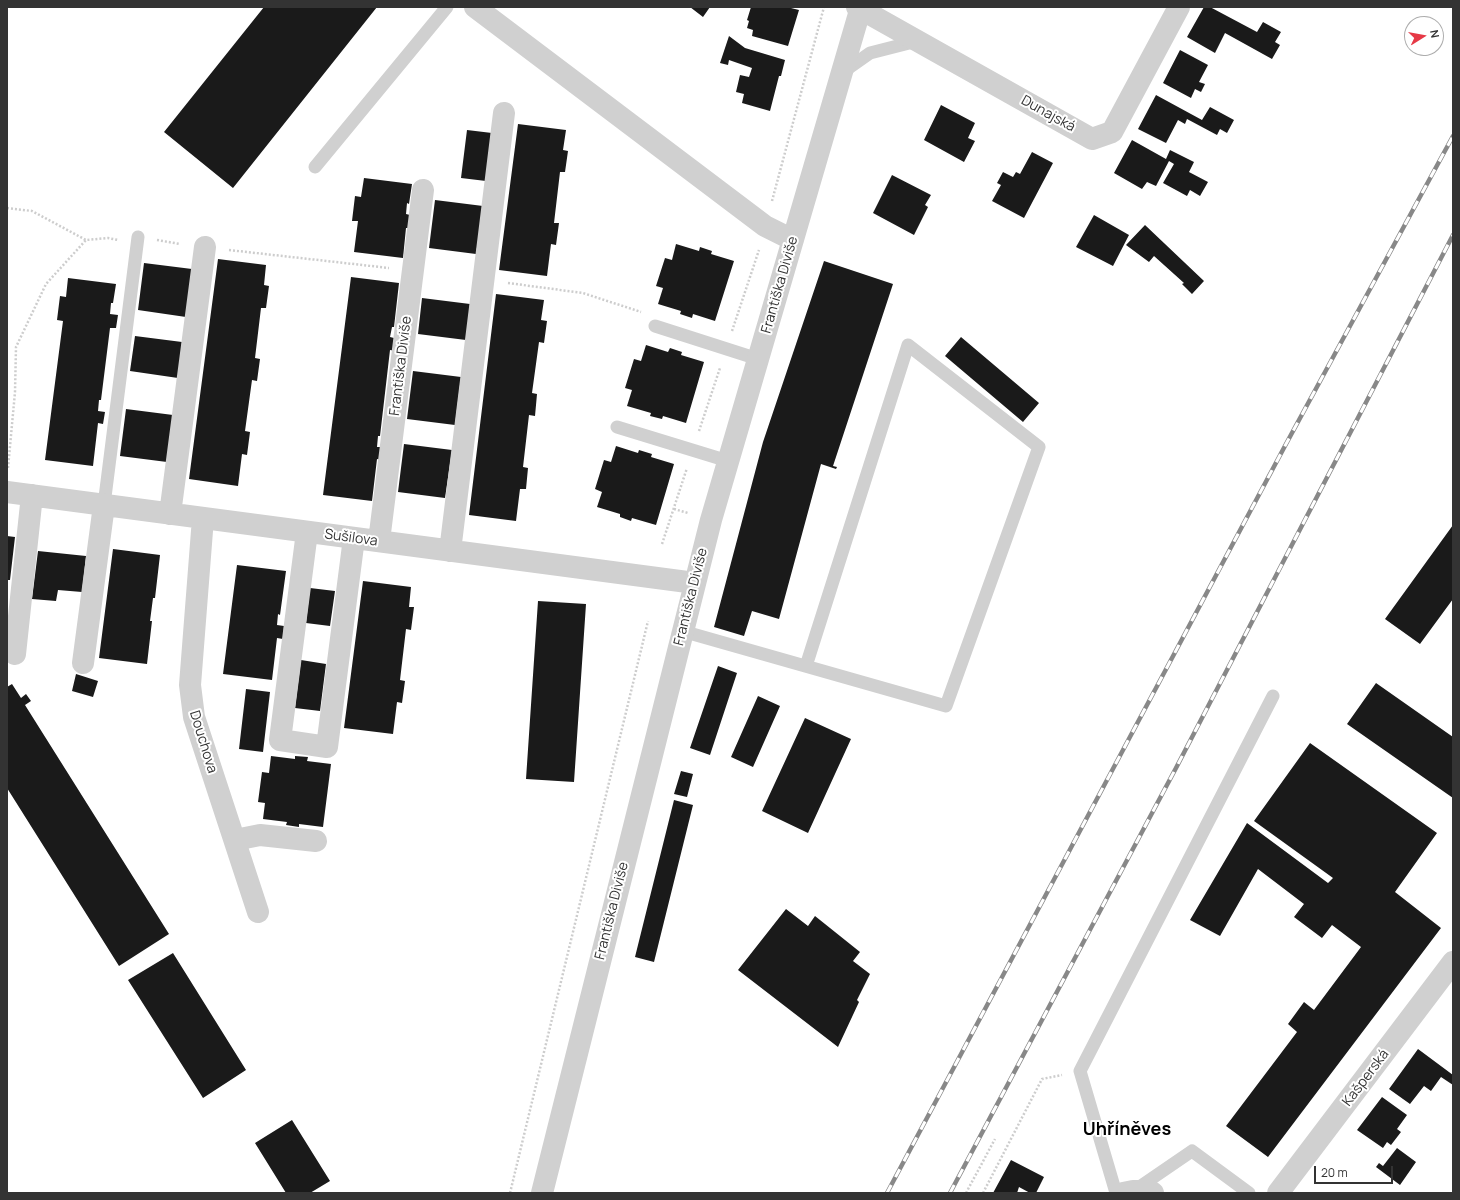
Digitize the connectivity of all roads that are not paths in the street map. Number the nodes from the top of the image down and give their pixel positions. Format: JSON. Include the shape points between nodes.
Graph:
{"nodes":[{"id":1,"x":447,"y":7,"type":"edge"},
{"id":2,"x":475,"y":7,"type":"edge"},
{"id":3,"x":1179,"y":7,"type":"edge"},
{"id":4,"x":860,"y":8,"type":"edge"},
{"id":5,"x":917,"y":41,"type":"junction"},
{"id":6,"x":843,"y":72,"type":"junction"},
{"id":7,"x":504,"y":113,"type":"dead end"},
{"id":8,"x":315,"y":167,"type":"dead end"},
{"id":9,"x":423,"y":190,"type":"dead end"},
{"id":10,"x":138,"y":237,"type":"road end"},
{"id":11,"x":793,"y":240,"type":"junction"},
{"id":12,"x":205,"y":247,"type":"road end"},
{"id":13,"x":655,"y":326,"type":"road end"},
{"id":14,"x":758,"y":359,"type":"junction"},
{"id":15,"x":617,"y":427,"type":"dead end"},
{"id":16,"x":728,"y":461,"type":"junction"},
{"id":17,"x":7,"y":492,"type":"edge"},
{"id":18,"x":32,"y":495,"type":"junction"},
{"id":19,"x":104,"y":505,"type":"junction"},
{"id":20,"x":170,"y":514,"type":"junction"},
{"id":21,"x":203,"y":518,"type":"junction"},
{"id":22,"x":307,"y":532,"type":"junction"},
{"id":23,"x":354,"y":538,"type":"junction"},
{"id":24,"x":379,"y":541,"type":"junction"},
{"id":25,"x":450,"y":551,"type":"junction"},
{"id":26,"x":695,"y":583,"type":"junction"},
{"id":27,"x":682,"y":631,"type":"junction"},
{"id":28,"x":15,"y":654,"type":"dead end"},
{"id":29,"x":83,"y":663,"type":"dead end"},
{"id":30,"x":806,"y":666,"type":"junction"},
{"id":31,"x":1273,"y":696,"type":"dead end"},
{"id":32,"x":235,"y":840,"type":"junction"},
{"id":33,"x":316,"y":841,"type":"dead end"},
{"id":34,"x":258,"y":912,"type":"dead end"},
{"id":35,"x":1453,"y":962,"type":"edge"},
{"id":36,"x":1131,"y":1192,"type":"edge"},
{"id":37,"x":542,"y":1193,"type":"edge"},
{"id":38,"x":1249,"y":1193,"type":"edge"},
{"id":39,"x":1278,"y":1193,"type":"edge"}],
"edges":[{"from":1,"to":8,"type":"lane"},
{"from":2,"to":11,"type":"street","via":[[765,226]]},
{"from":3,"to":5,"type":"street","name":"Dunajská","via":[[1112,132],[1092,139]]},
{"from":4,"to":5,"type":"street","name":"Dunajská"},
{"from":4,"to":6,"type":"street","name":"Františka Diviše"},
{"from":5,"to":6,"type":"lane","via":[[870,53]]},
{"from":6,"to":11,"type":"street","name":"Františka Diviše"},
{"from":7,"to":25,"type":"street"},
{"from":9,"to":24,"type":"street","name":"Františka Diviše"},
{"from":10,"to":19,"type":"lane"},
{"from":11,"to":14,"type":"street","name":"Františka Diviše"},
{"from":12,"to":20,"type":"street"},
{"from":13,"to":14,"type":"lane"},
{"from":14,"to":16,"type":"street","name":"Františka Diviše"},
{"from":15,"to":16,"type":"lane"},
{"from":16,"to":26,"type":"street","name":"Františka Diviše"},
{"from":17,"to":18,"type":"street","name":"Sušilova"},
{"from":18,"to":19,"type":"street","name":"Sušilova"},
{"from":18,"to":28,"type":"street"},
{"from":19,"to":20,"type":"street","name":"Sušilova"},
{"from":19,"to":29,"type":"street"},
{"from":20,"to":21,"type":"street","name":"Sušilova"},
{"from":21,"to":22,"type":"street","name":"Sušilova"},
{"from":21,"to":32,"type":"street","name":"Douchova","via":[[190,685],[194,717]]},
{"from":22,"to":23,"type":"street","name":"Sušilova"},
{"from":22,"to":23,"type":"street","via":[[280,740],[327,747]]},
{"from":23,"to":24,"type":"street","name":"Sušilova"},
{"from":24,"to":25,"type":"street","name":"Sušilova"},
{"from":25,"to":26,"type":"street","name":"Sušilova"},
{"from":26,"to":27,"type":"street","name":"Františka Diviše"},
{"from":27,"to":30,"type":"lane"},
{"from":27,"to":37,"type":"street","name":"Františka Diviše"},
{"from":30,"to":30,"type":"lane","via":[[946,706],[1038,447],[908,345]]},
{"from":31,"to":36,"type":"lane","via":[[1080,1071]]},
{"from":32,"to":33,"type":"street","via":[[260,835]]},
{"from":32,"to":34,"type":"street","name":"Douchova"},
{"from":35,"to":39,"type":"street","name":"Kašperská"},
{"from":36,"to":38,"type":"lane","via":[[1192,1151]]}]}
